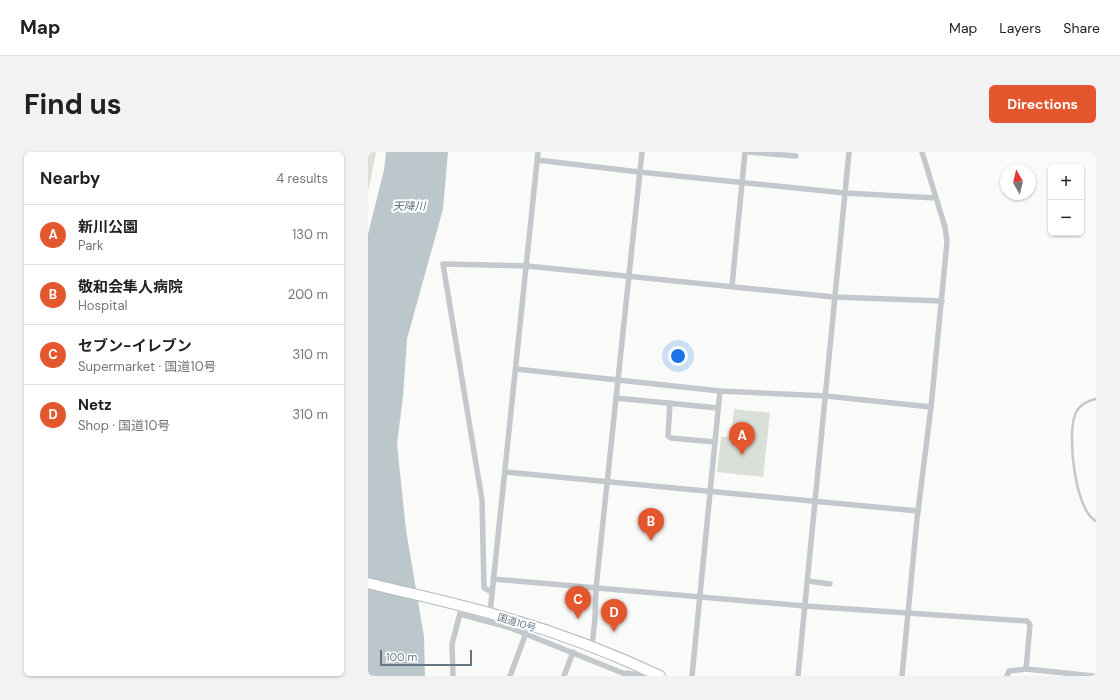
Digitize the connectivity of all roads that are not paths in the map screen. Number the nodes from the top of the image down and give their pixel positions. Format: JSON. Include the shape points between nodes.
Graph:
{"nodes":[{"id":1,"x":538,"y":152,"type":"edge"},
{"id":2,"x":642,"y":152,"type":"edge"},
{"id":3,"x":745,"y":152,"type":"edge"},
{"id":4,"x":748,"y":152,"type":"edge"},
{"id":5,"x":849,"y":152,"type":"edge"},
{"id":6,"x":922,"y":152,"type":"edge"},
{"id":7,"x":796,"y":156,"type":"dead end"},
{"id":8,"x":537,"y":160,"type":"junction"},
{"id":9,"x":640,"y":172,"type":"junction"},
{"id":10,"x":742,"y":182,"type":"junction"},
{"id":11,"x":845,"y":193,"type":"junction"},
{"id":12,"x":936,"y":198,"type":"junction"},
{"id":13,"x":526,"y":266,"type":"junction"},
{"id":14,"x":628,"y":276,"type":"junction"},
{"id":15,"x":732,"y":286,"type":"junction"},
{"id":16,"x":834,"y":297,"type":"junction"},
{"id":17,"x":942,"y":301,"type":"junction"},
{"id":18,"x":516,"y":369,"type":"junction"},
{"id":19,"x":618,"y":380,"type":"junction"},
{"id":20,"x":720,"y":391,"type":"junction"},
{"id":21,"x":826,"y":396,"type":"junction"},
{"id":22,"x":616,"y":398,"type":"junction"},
{"id":23,"x":1096,"y":399,"type":"edge"},
{"id":24,"x":670,"y":404,"type":"junction"},
{"id":25,"x":718,"y":408,"type":"junction"},
{"id":26,"x":931,"y":408,"type":"junction"},
{"id":27,"x":715,"y":442,"type":"junction"},
{"id":28,"x":505,"y":472,"type":"junction"},
{"id":29,"x":608,"y":481,"type":"junction"},
{"id":30,"x":710,"y":491,"type":"junction"},
{"id":31,"x":816,"y":501,"type":"junction"},
{"id":32,"x":918,"y":511,"type":"junction"},
{"id":33,"x":1096,"y":521,"type":"edge"},
{"id":34,"x":493,"y":579,"type":"junction"},
{"id":35,"x":808,"y":581,"type":"junction"},
{"id":36,"x":368,"y":583,"type":"edge"},
{"id":37,"x":830,"y":584,"type":"dead end"},
{"id":38,"x":596,"y":588,"type":"junction"},
{"id":39,"x":492,"y":592,"type":"junction"},
{"id":40,"x":700,"y":597,"type":"junction"},
{"id":41,"x":805,"y":606,"type":"junction"},
{"id":42,"x":458,"y":608,"type":"junction"},
{"id":43,"x":490,"y":613,"type":"junction"},
{"id":44,"x":908,"y":613,"type":"junction"},
{"id":45,"x":526,"y":634,"type":"junction"},
{"id":46,"x":592,"y":646,"type":"junction"},
{"id":47,"x":573,"y":652,"type":"junction"},
{"id":48,"x":1026,"y":669,"type":"junction"},
{"id":49,"x":622,"y":674,"type":"edge"},
{"id":50,"x":651,"y":675,"type":"edge"},
{"id":51,"x":453,"y":676,"type":"edge"},
{"id":52,"x":510,"y":676,"type":"edge"},
{"id":53,"x":564,"y":676,"type":"edge"},
{"id":54,"x":630,"y":676,"type":"edge"},
{"id":55,"x":692,"y":676,"type":"edge"},
{"id":56,"x":798,"y":676,"type":"edge"},
{"id":57,"x":902,"y":676,"type":"edge"},
{"id":58,"x":1007,"y":676,"type":"edge"},
{"id":59,"x":1094,"y":676,"type":"edge"}],
"edges":[{"from":1,"to":8,"type":"street"},
{"from":2,"to":9,"type":"street"},
{"from":3,"to":10,"type":"street"},
{"from":4,"to":7,"type":"street"},
{"from":5,"to":11,"type":"street"},
{"from":6,"to":12,"type":"street"},
{"from":8,"to":9,"type":"street"},
{"from":8,"to":13,"type":"street"},
{"from":9,"to":10,"type":"street"},
{"from":9,"to":14,"type":"street"},
{"from":10,"to":11,"type":"street"},
{"from":10,"to":15,"type":"street"},
{"from":11,"to":12,"type":"street"},
{"from":11,"to":16,"type":"street"},
{"from":12,"to":17,"type":"street","via":[[947,235]]},
{"from":13,"to":14,"type":"street"},
{"from":13,"to":18,"type":"street"},
{"from":13,"to":39,"type":"street","via":[[443,264],[482,500],[484,588]]},
{"from":14,"to":15,"type":"street"},
{"from":14,"to":19,"type":"street"},
{"from":15,"to":16,"type":"street"},
{"from":16,"to":17,"type":"street"},
{"from":16,"to":21,"type":"street"},
{"from":17,"to":26,"type":"street"},
{"from":18,"to":19,"type":"street"},
{"from":18,"to":28,"type":"street"},
{"from":19,"to":20,"type":"street"},
{"from":19,"to":22,"type":"street"},
{"from":20,"to":21,"type":"street"},
{"from":20,"to":25,"type":"street"},
{"from":21,"to":26,"type":"street"},
{"from":21,"to":31,"type":"street"},
{"from":22,"to":24,"type":"street"},
{"from":22,"to":29,"type":"street"},
{"from":23,"to":33,"type":"lane","via":[[1083,404],[1075,414],[1072,440],[1078,492],[1089,515]]},
{"from":24,"to":25,"type":"street"},
{"from":24,"to":27,"type":"street","via":[[668,436]]},
{"from":25,"to":27,"type":"street"},
{"from":26,"to":32,"type":"street"},
{"from":27,"to":30,"type":"street"},
{"from":28,"to":29,"type":"street"},
{"from":28,"to":34,"type":"street"},
{"from":29,"to":30,"type":"street"},
{"from":29,"to":38,"type":"street"},
{"from":30,"to":31,"type":"street"},
{"from":30,"to":40,"type":"street"},
{"from":31,"to":32,"type":"street"},
{"from":31,"to":35,"type":"street"},
{"from":32,"to":44,"type":"street"},
{"from":34,"to":38,"type":"street"},
{"from":34,"to":39,"type":"street"},
{"from":35,"to":37,"type":"street"},
{"from":35,"to":41,"type":"street"},
{"from":36,"to":42,"type":"highway","name":"国道10号"},
{"from":38,"to":40,"type":"street"},
{"from":38,"to":46,"type":"street"},
{"from":39,"to":43,"type":"street"},
{"from":40,"to":41,"type":"street"},
{"from":40,"to":55,"type":"street"},
{"from":41,"to":44,"type":"street"},
{"from":41,"to":56,"type":"street"},
{"from":42,"to":43,"type":"highway","name":"国道10号"},
{"from":42,"to":45,"type":"street"},
{"from":42,"to":51,"type":"street","via":[[452,644]]},
{"from":43,"to":46,"type":"highway","name":"国道10号"},
{"from":44,"to":48,"type":"street","via":[[1027,622],[1030,625]]},
{"from":44,"to":57,"type":"street"},
{"from":45,"to":47,"type":"street"},
{"from":45,"to":52,"type":"street"},
{"from":46,"to":50,"type":"highway","name":"国道10号"},
{"from":47,"to":49,"type":"street"},
{"from":47,"to":53,"type":"street"},
{"from":48,"to":58,"type":"street","via":[[1009,671]]},
{"from":48,"to":59,"type":"street"},
{"from":49,"to":50,"type":"street"},
{"from":49,"to":54,"type":"street"}]}
